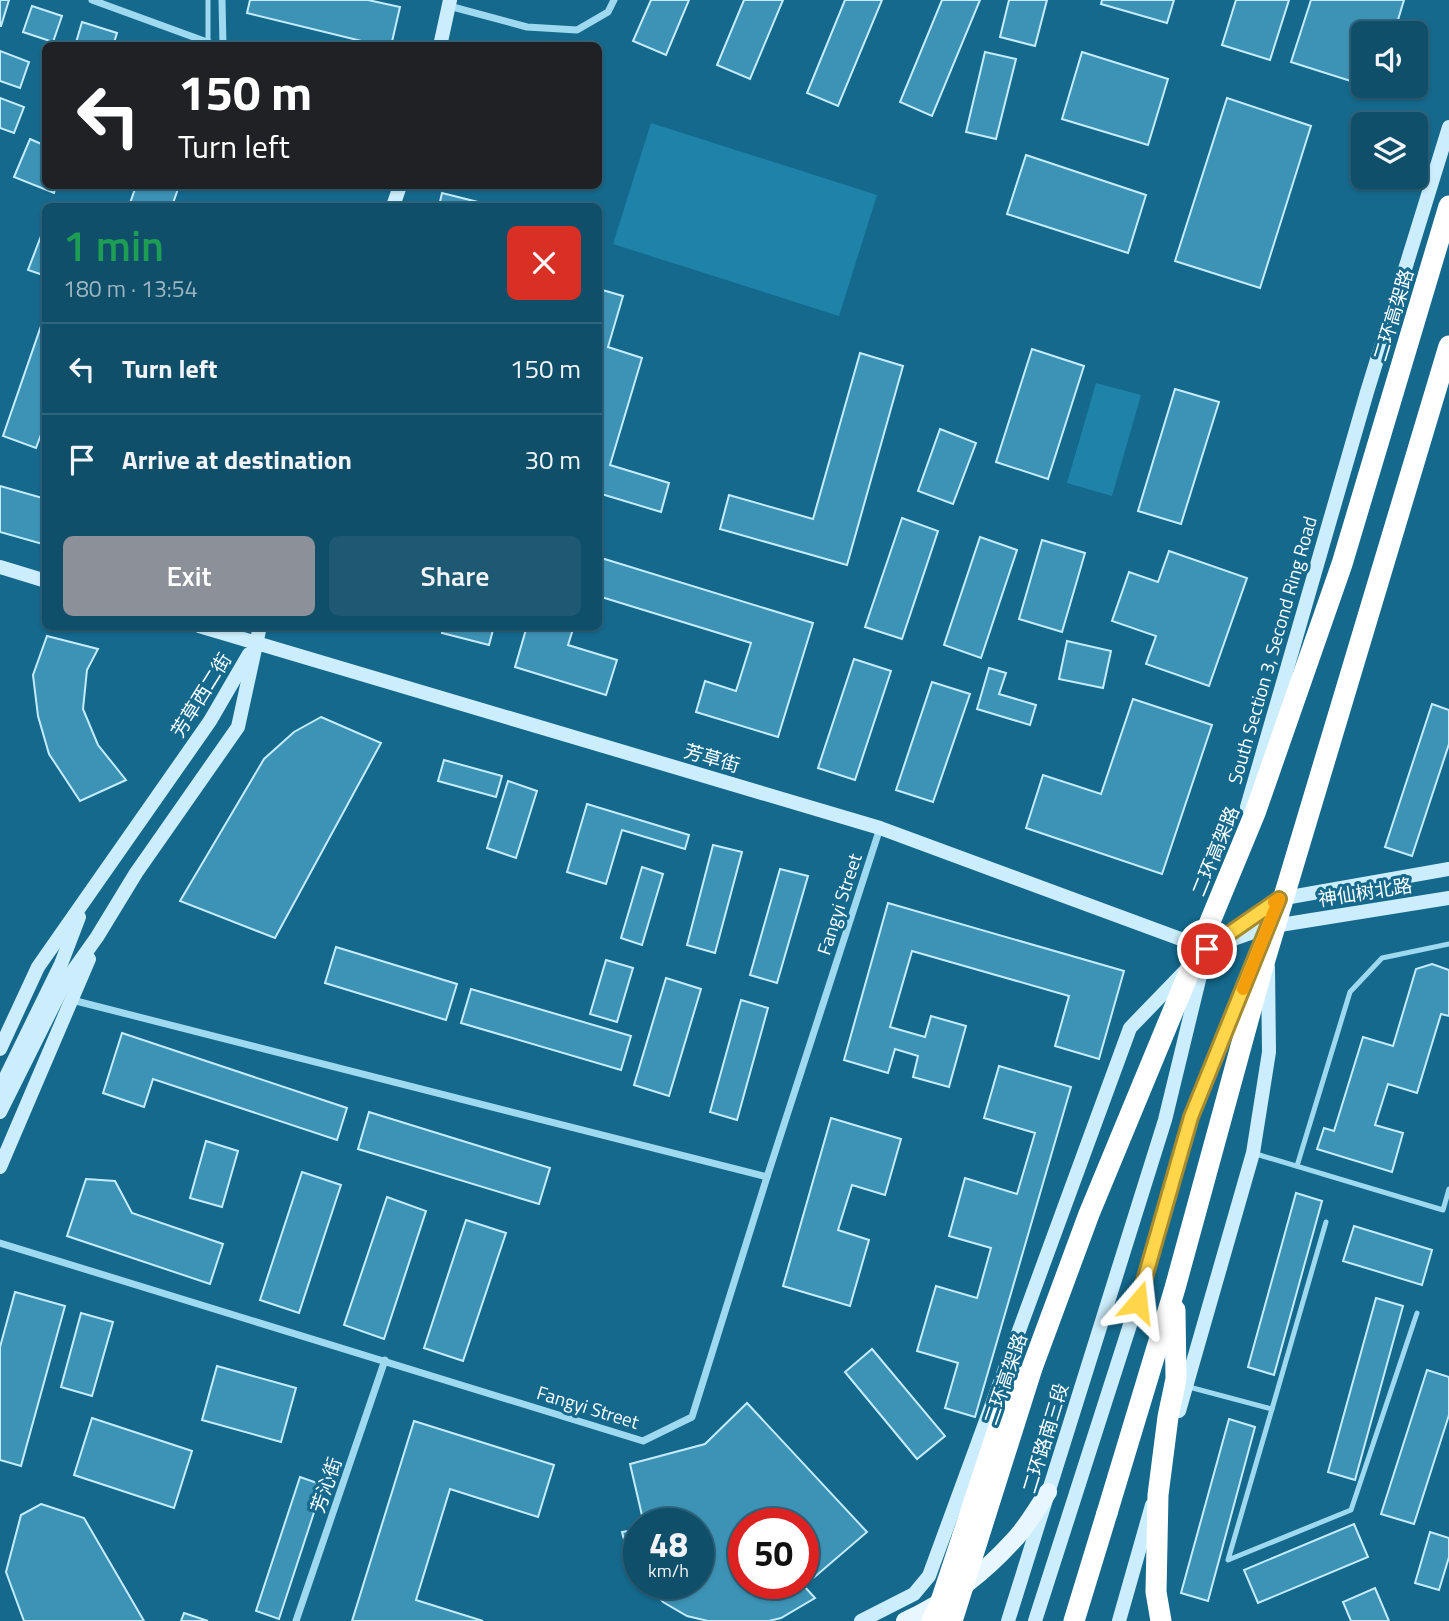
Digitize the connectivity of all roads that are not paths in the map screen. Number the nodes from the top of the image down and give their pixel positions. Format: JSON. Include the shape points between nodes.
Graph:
{"nodes":[{"id":1,"x":92,"y":0,"type":"edge"},
{"id":2,"x":208,"y":0,"type":"edge"},
{"id":3,"x":222,"y":0,"type":"edge"},
{"id":4,"x":614,"y":0,"type":"edge"},
{"id":5,"x":449,"y":3,"type":"edge"},
{"id":6,"x":208,"y":42,"type":"joint"},
{"id":7,"x":220,"y":42,"type":"edge"},
{"id":8,"x":441,"y":42,"type":"edge"},
{"id":9,"x":1449,"y":127,"type":"edge"},
{"id":10,"x":1449,"y":206,"type":"edge"},
{"id":11,"x":1449,"y":339,"type":"edge"},
{"id":12,"x":1449,"y":346,"type":"edge"},
{"id":13,"x":0,"y":567,"type":"edge"},
{"id":14,"x":42,"y":580,"type":"edge"},
{"id":15,"x":212,"y":630,"type":"edge"},
{"id":16,"x":260,"y":630,"type":"edge"},
{"id":17,"x":255,"y":643,"type":"junction"},
{"id":18,"x":880,"y":828,"type":"junction"},
{"id":19,"x":1449,"y":869,"type":"edge"},
{"id":20,"x":1449,"y":898,"type":"edge"},
{"id":21,"x":1279,"y":899,"type":"junction"},
{"id":22,"x":83,"y":906,"type":"junction"},
{"id":23,"x":1268,"y":927,"type":"junction"},
{"id":24,"x":97,"y":937,"type":"junction"},
{"id":25,"x":1449,"y":944,"type":"edge"},
{"id":26,"x":1207,"y":949,"type":"junction"},
{"id":27,"x":72,"y":1000,"type":"junction"},
{"id":28,"x":0,"y":1049,"type":"edge"},
{"id":29,"x":0,"y":1089,"type":"edge"},
{"id":30,"x":0,"y":1112,"type":"edge"},
{"id":31,"x":1253,"y":1153,"type":"junction"},
{"id":32,"x":1297,"y":1166,"type":"junction"},
{"id":33,"x":0,"y":1167,"type":"edge"},
{"id":34,"x":767,"y":1177,"type":"junction"},
{"id":35,"x":1449,"y":1189,"type":"edge"},
{"id":36,"x":1326,"y":1223,"type":"dead end"},
{"id":37,"x":0,"y":1242,"type":"edge"},
{"id":38,"x":1119,"y":1267,"type":"joint"},
{"id":39,"x":1175,"y":1288,"type":"junction"},
{"id":40,"x":1417,"y":1313,"type":"dead end"},
{"id":41,"x":385,"y":1360,"type":"junction"},
{"id":42,"x":1032,"y":1368,"type":"junction"},
{"id":43,"x":1186,"y":1386,"type":"junction"},
{"id":44,"x":1272,"y":1409,"type":"junction"},
{"id":45,"x":1048,"y":1492,"type":"junction"},
{"id":46,"x":914,"y":1594,"type":"junction"},
{"id":47,"x":296,"y":1621,"type":"edge"},
{"id":48,"x":861,"y":1621,"type":"edge"},
{"id":49,"x":905,"y":1621,"type":"edge"},
{"id":50,"x":914,"y":1621,"type":"edge"},
{"id":51,"x":932,"y":1621,"type":"edge"},
{"id":52,"x":952,"y":1621,"type":"edge"},
{"id":53,"x":1009,"y":1621,"type":"edge"},
{"id":54,"x":1035,"y":1621,"type":"edge"},
{"id":55,"x":1074,"y":1621,"type":"edge"},
{"id":56,"x":1119,"y":1621,"type":"edge"},
{"id":57,"x":1161,"y":1621,"type":"edge"}],
"edges":[{"from":1,"to":6,"type":"street"},
{"from":2,"to":6,"type":"lane"},
{"from":3,"to":7,"type":"street"},
{"from":4,"to":5,"type":"street","via":[[608,12],[577,30],[527,27]]},
{"from":5,"to":8,"type":"main road"},
{"from":9,"to":26,"type":"main road","name":"South Section 3, Second Ring Road"},
{"from":10,"to":42,"type":"highway","name":"二环高架路","bridge":true,"via":[[1342,564],[1255,813],[1089,1214]]},
{"from":11,"to":21,"type":"main road","via":[[1335,702]]},
{"from":12,"to":39,"type":"highway","bridge":true,"via":[[1261,973]]},
{"from":13,"to":14,"type":"main road"},
{"from":15,"to":17,"type":"main road","name":"芳草街"},
{"from":16,"to":17,"type":"main road"},
{"from":17,"to":18,"type":"main road","name":"芳草街"},
{"from":17,"to":22,"type":"main road","name":"芳草西二街","via":[[211,721]]},
{"from":17,"to":24,"type":"main road","name":"芳草西二街","via":[[238,727]]},
{"from":18,"to":26,"type":"main road","name":"芳草街"},
{"from":18,"to":34,"type":"street","name":"Fangyi Street"},
{"from":19,"to":21,"type":"main road"},
{"from":20,"to":23,"type":"main road","name":"神仙树北路"},
{"from":21,"to":23,"type":"main road"},
{"from":21,"to":26,"type":"main road"},
{"from":22,"to":28,"type":"main road","via":[[38,967]]},
{"from":22,"to":29,"type":"main road","via":[[61,964]]},
{"from":23,"to":26,"type":"main road","name":"神仙树北路"},
{"from":23,"to":31,"type":"main road","via":[[1269,1052]]},
{"from":23,"to":54,"type":"main road","via":[[1191,1117],[1146,1275]]},
{"from":24,"to":27,"type":"main road"},
{"from":24,"to":30,"type":"main road","via":[[65,982]]},
{"from":25,"to":32,"type":"lane","via":[[1382,958],[1350,992]]},
{"from":26,"to":38,"type":"main road","name":"South Section 3, Second Ring Road","via":[[1165,1120]]},
{"from":26,"to":46,"type":"main road","via":[[1130,1028],[929,1576]]},
{"from":27,"to":33,"type":"main road"},
{"from":27,"to":34,"type":"street"},
{"from":31,"to":32,"type":"lane"},
{"from":31,"to":43,"type":"main road"},
{"from":32,"to":35,"type":"lane","via":[[1443,1210]]},
{"from":34,"to":41,"type":"street","name":"Fangyi Street","via":[[692,1416],[643,1441]]},
{"from":36,"to":44,"type":"lane"},
{"from":37,"to":41,"type":"street","name":"Fangyi Street"},
{"from":38,"to":45,"type":"main road","name":"二环路南三段"},
{"from":39,"to":55,"type":"highway","bridge":true},
{"from":39,"to":57,"type":"highway","bridge":true,"via":[[1176,1379],[1158,1495],[1156,1592]]},
{"from":40,"to":44,"type":"lane","via":[[1350,1510],[1228,1560]]},
{"from":41,"to":47,"type":"street","name":"芳沁街"},
{"from":42,"to":51,"type":"highway","bridge":true,"via":[[1012,1387]]},
{"from":42,"to":52,"type":"highway","name":"二环高架路","bridge":true},
{"from":43,"to":44,"type":"lane"},
{"from":43,"to":56,"type":"main road"},
{"from":45,"to":49,"type":"main road","bridge":true,"via":[[1015,1539],[988,1566],[953,1594]]},
{"from":45,"to":53,"type":"main road","name":"二环路南三段","bridge":true},
{"from":46,"to":48,"type":"main road"},
{"from":46,"to":50,"type":"street"}]}
